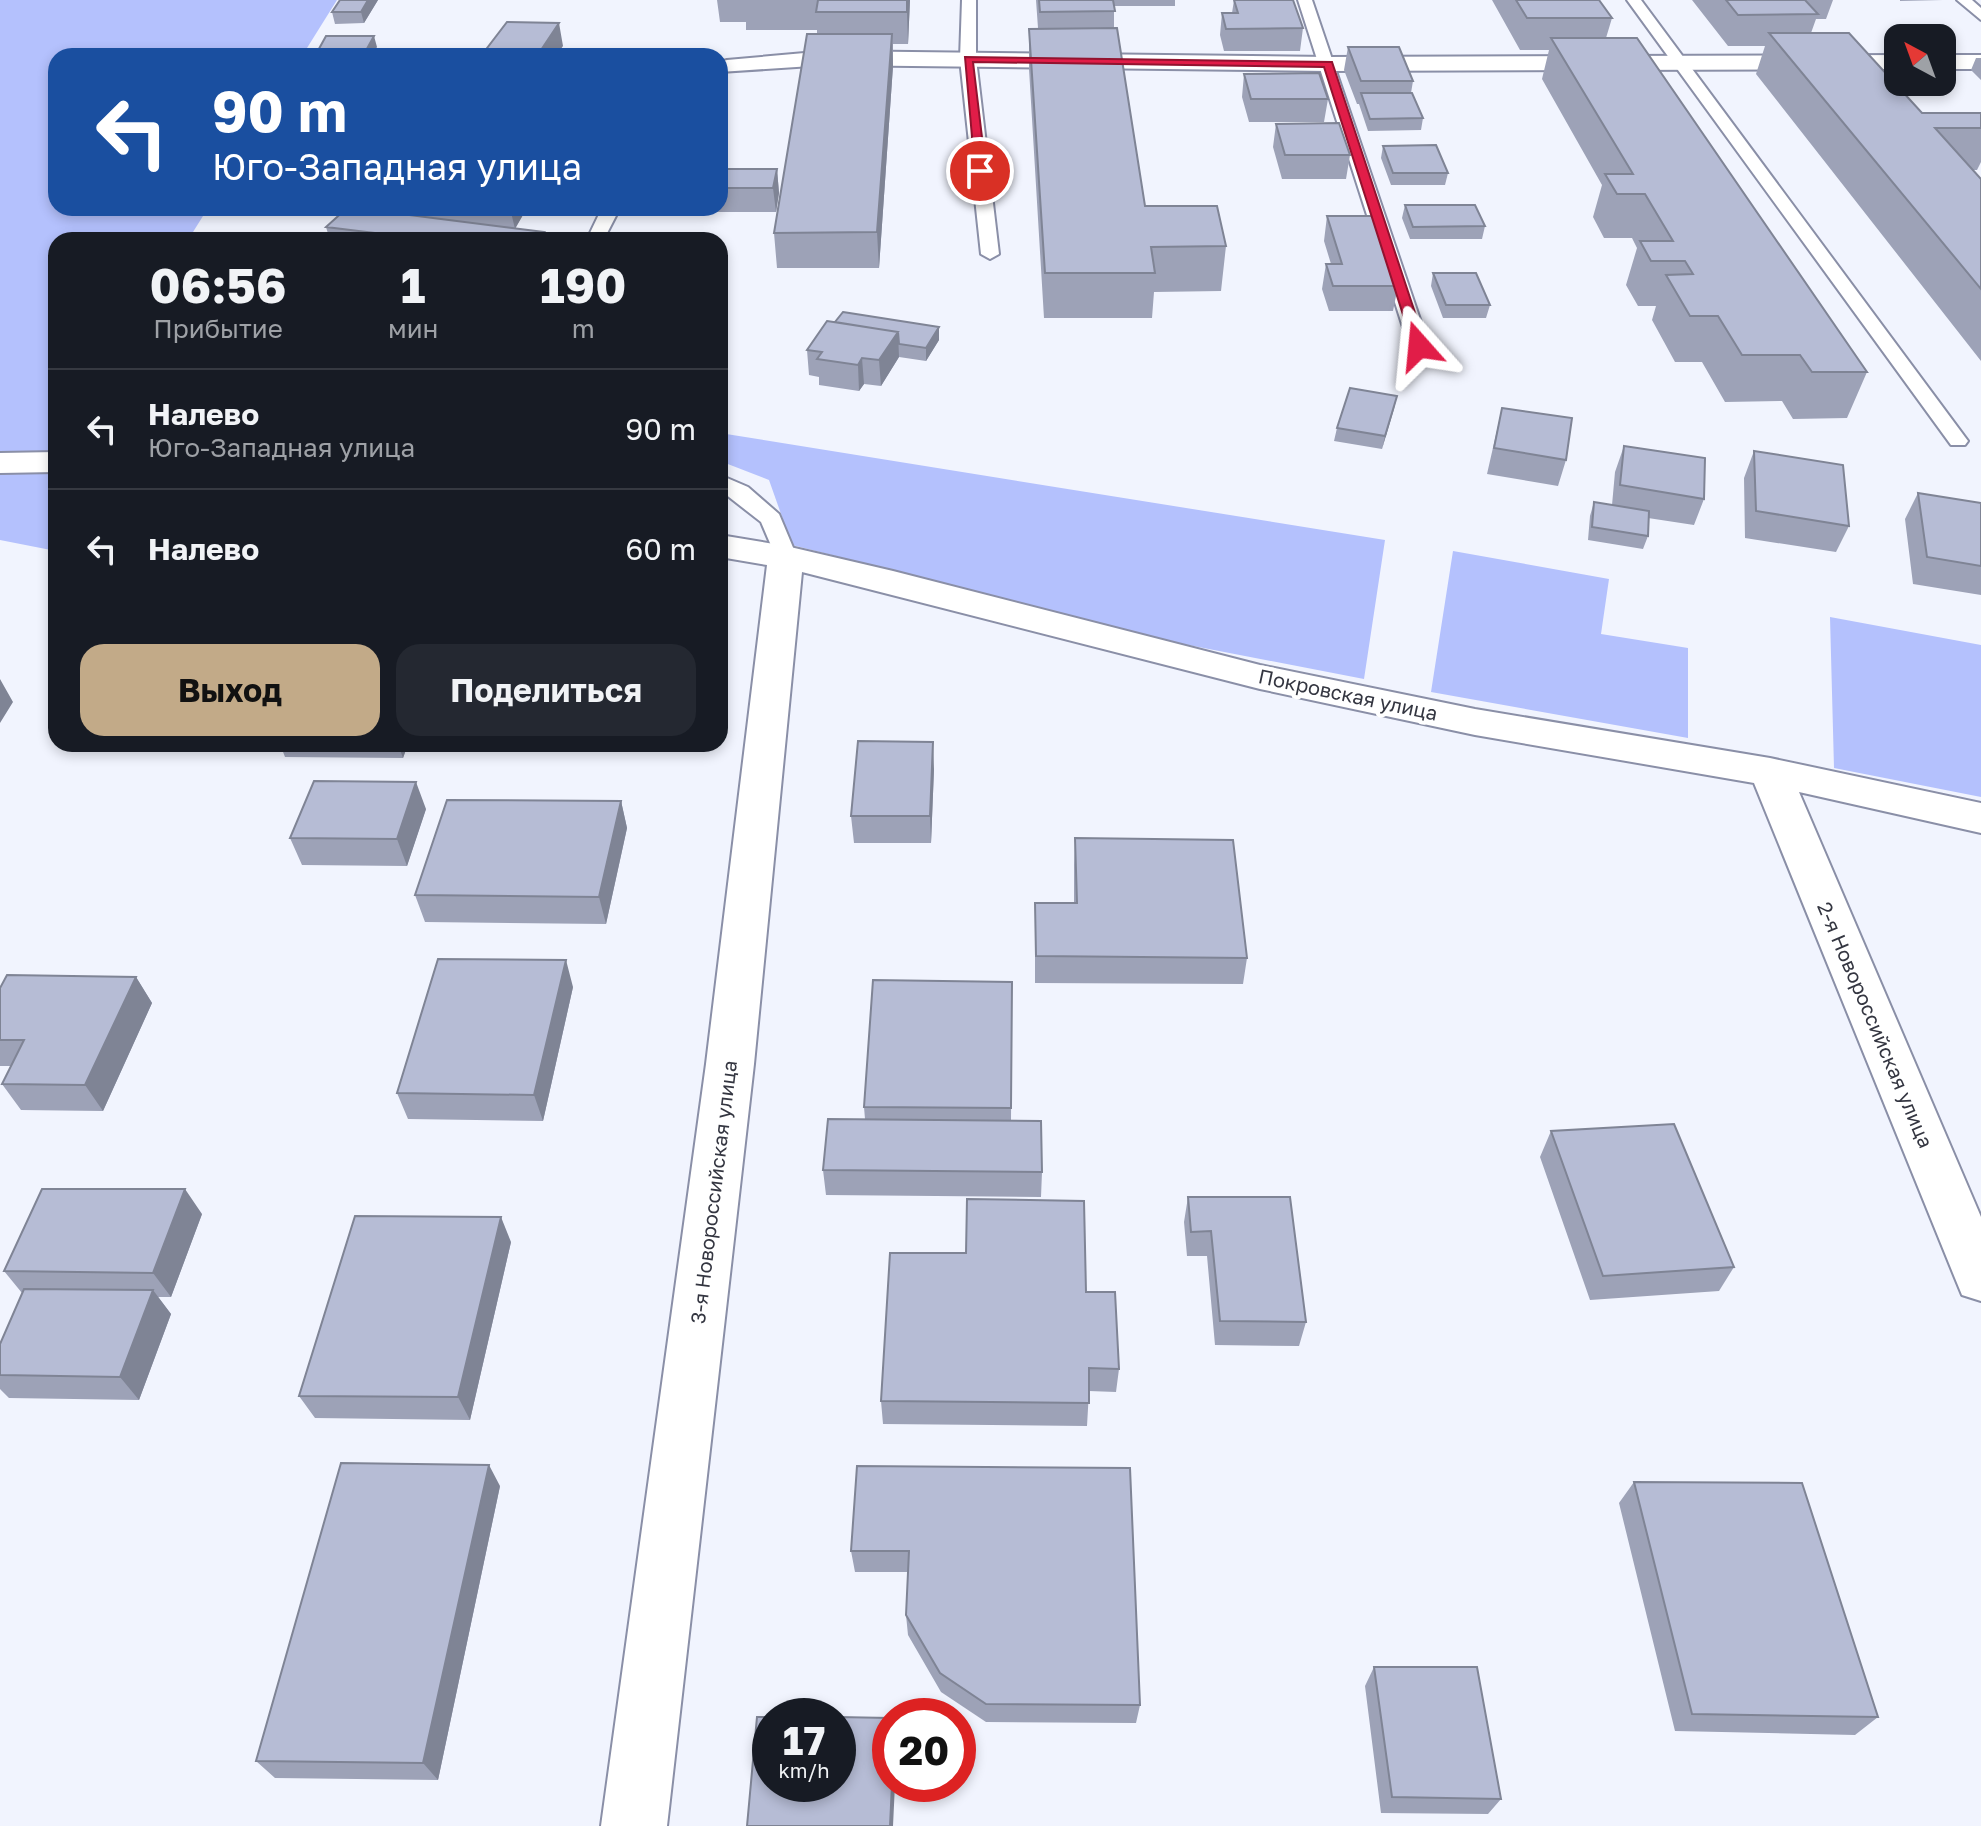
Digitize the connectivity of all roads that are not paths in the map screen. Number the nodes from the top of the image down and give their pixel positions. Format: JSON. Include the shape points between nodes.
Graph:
{"nodes":[{"id":1,"x":969,"y":0,"type":"edge"},
{"id":2,"x":1305,"y":0,"type":"edge"},
{"id":3,"x":1634,"y":0,"type":"edge"},
{"id":4,"x":1964,"y":0,"type":"edge"},
{"id":5,"x":1981,"y":16,"type":"edge"},
{"id":6,"x":968,"y":59,"type":"junction"},
{"id":7,"x":1884,"y":62,"type":"edge"},
{"id":8,"x":1956,"y":62,"type":"edge"},
{"id":9,"x":1981,"y":62,"type":"edge"},
{"id":10,"x":1678,"y":63,"type":"junction"},
{"id":11,"x":1328,"y":64,"type":"junction"},
{"id":12,"x":728,"y":67,"type":"edge"},
{"id":13,"x":990,"y":254,"type":"dead end"},
{"id":14,"x":1419,"y":346,"type":"dead end"},
{"id":15,"x":1958,"y":441,"type":"dead end"},
{"id":16,"x":48,"y":462,"type":"edge"},
{"id":17,"x":0,"y":463,"type":"edge"},
{"id":18,"x":728,"y":485,"type":"edge"},
{"id":19,"x":728,"y":547,"type":"edge"},
{"id":20,"x":786,"y":557,"type":"junction"},
{"id":21,"x":1770,"y":772,"type":"junction"},
{"id":22,"x":1981,"y":818,"type":"edge"},
{"id":23,"x":1981,"y":1278,"type":"edge"},
{"id":24,"x":634,"y":1826,"type":"edge"}],
"edges":[{"from":1,"to":6,"type":"lane"},
{"from":2,"to":11,"type":"lane"},
{"from":3,"to":10,"type":"lane"},
{"from":4,"to":5,"type":"lane"},
{"from":6,"to":11,"type":"street"},
{"from":6,"to":12,"type":"street","via":[[827,58]]},
{"from":6,"to":13,"type":"lane"},
{"from":7,"to":10,"type":"street"},
{"from":8,"to":9,"type":"street"},
{"from":10,"to":11,"type":"street"},
{"from":10,"to":15,"type":"lane"},
{"from":11,"to":14,"type":"lane"},
{"from":16,"to":17,"type":"street"},
{"from":18,"to":20,"type":"lane","via":[[771,519]]},
{"from":19,"to":20,"type":"street","name":"Покровская улица"},
{"from":20,"to":21,"type":"street","name":"Покровская улица","via":[[1260,677],[1475,722]]},
{"from":20,"to":24,"type":"street","name":"3-я Новороссийская улица","via":[[730,1064]]},
{"from":21,"to":22,"type":"street","name":"Покровская улица"},
{"from":21,"to":23,"type":"street","name":"2-я Новороссийская улица"}]}
